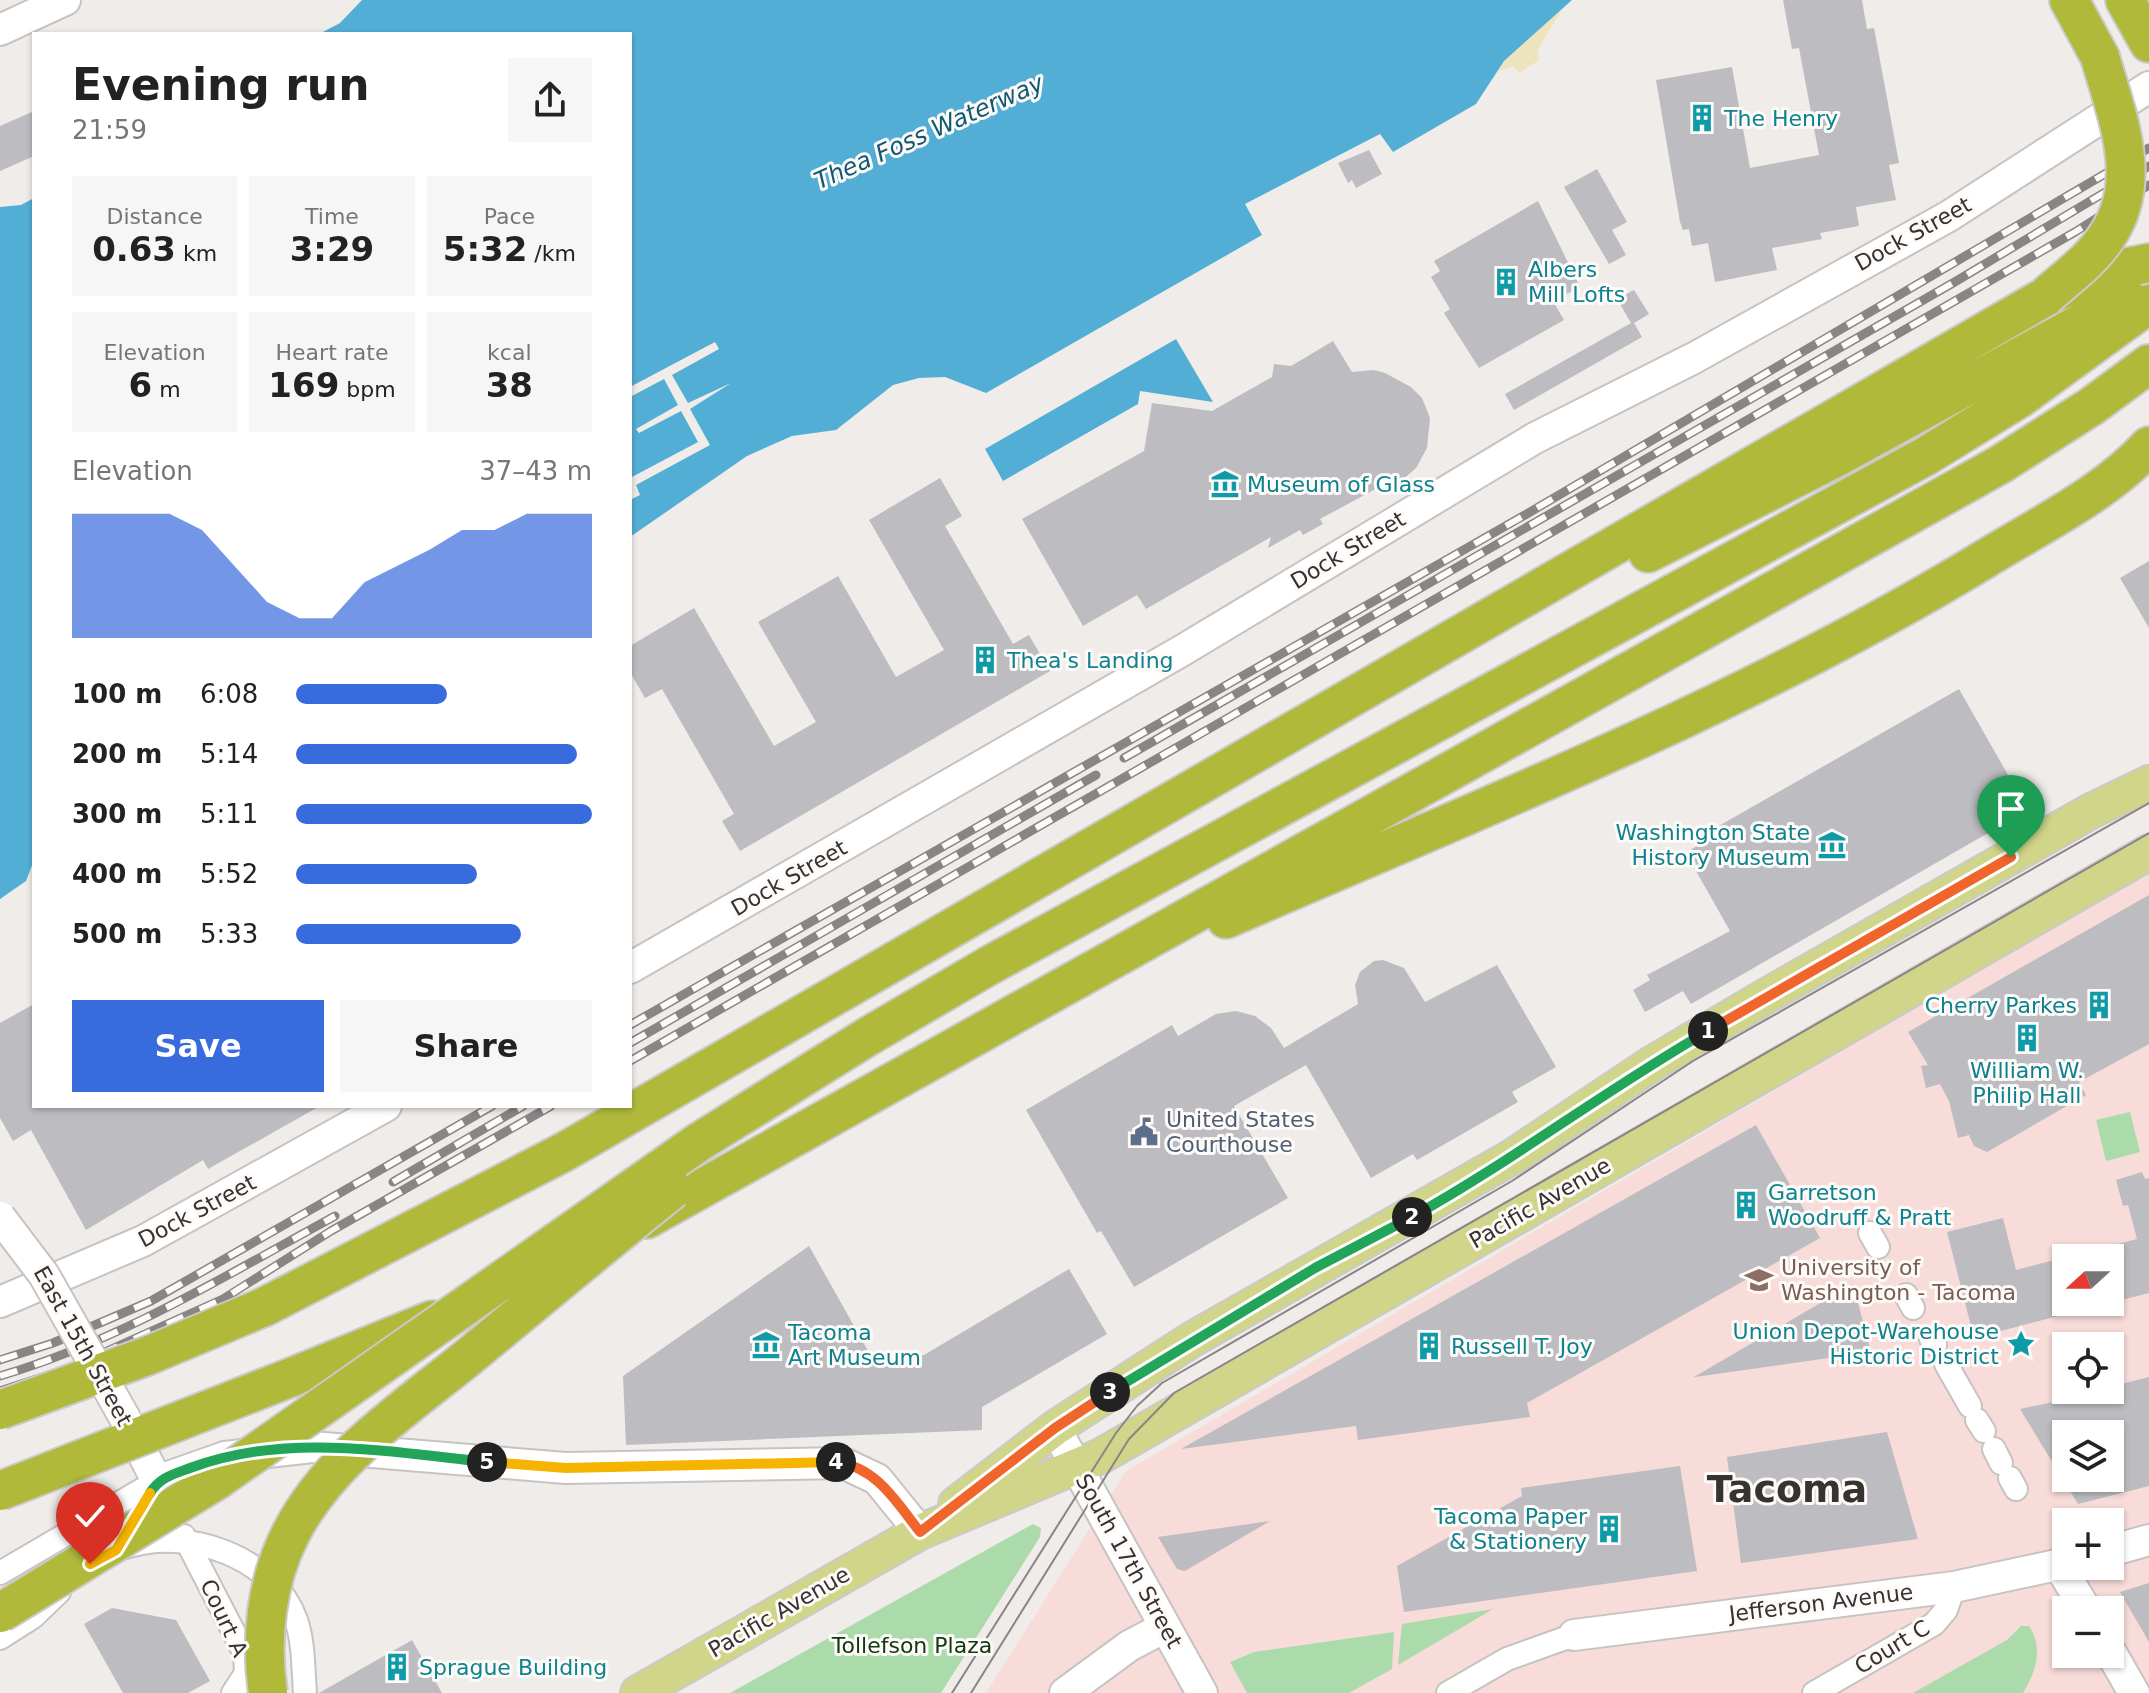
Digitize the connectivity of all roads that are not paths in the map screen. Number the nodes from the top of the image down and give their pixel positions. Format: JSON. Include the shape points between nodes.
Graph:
{"nodes":[{"id":1,"x":65,"y":0,"type":"edge"},
{"id":2,"x":2069,"y":0,"type":"edge"},
{"id":3,"x":0,"y":30,"type":"edge"},
{"id":4,"x":2100,"y":57,"type":"junction"},
{"id":5,"x":2149,"y":87,"type":"edge"},
{"id":6,"x":2149,"y":142,"type":"edge"},
{"id":7,"x":2149,"y":263,"type":"edge"},
{"id":8,"x":2149,"y":286,"type":"edge"},
{"id":9,"x":2045,"y":297,"type":"junction"},
{"id":10,"x":2149,"y":304,"type":"edge"},
{"id":11,"x":2149,"y":364,"type":"edge"},
{"id":12,"x":2149,"y":446,"type":"edge"},
{"id":13,"x":2149,"y":783,"type":"edge"},
{"id":14,"x":2149,"y":852,"type":"edge"},
{"id":15,"x":1073,"y":858,"type":"junction"},
{"id":16,"x":632,"y":967,"type":"edge"},
{"id":17,"x":1019,"y":1012,"type":"junction"},
{"id":18,"x":867,"y":1037,"type":"junction"},
{"id":19,"x":382,"y":1108,"type":"edge"},
{"id":20,"x":0,"y":1217,"type":"edge"},
{"id":21,"x":0,"y":1302,"type":"edge"},
{"id":22,"x":1911,"y":1304,"type":"dead end"},
{"id":23,"x":292,"y":1377,"type":"junction"},
{"id":24,"x":0,"y":1410,"type":"edge"},
{"id":25,"x":1055,"y":1428,"type":"junction"},
{"id":26,"x":1993,"y":1448,"type":"dead end"},
{"id":27,"x":1077,"y":1468,"type":"junction"},
{"id":28,"x":0,"y":1469,"type":"edge"},
{"id":29,"x":157,"y":1481,"type":"junction"},
{"id":30,"x":0,"y":1491,"type":"edge"},
{"id":31,"x":920,"y":1532,"type":"junction"},
{"id":32,"x":58,"y":1539,"type":"junction"},
{"id":33,"x":2149,"y":1540,"type":"edge"},
{"id":34,"x":188,"y":1543,"type":"junction"},
{"id":35,"x":2124,"y":1547,"type":"edge"},
{"id":36,"x":116,"y":1550,"type":"junction"},
{"id":37,"x":2052,"y":1566,"type":"edge"},
{"id":38,"x":0,"y":1573,"type":"edge"},
{"id":39,"x":1954,"y":1587,"type":"junction"},
{"id":40,"x":0,"y":1613,"type":"edge"},
{"id":41,"x":1165,"y":1627,"type":"junction"},
{"id":42,"x":1574,"y":1635,"type":"joint"},
{"id":43,"x":0,"y":1638,"type":"edge"},
{"id":44,"x":2120,"y":1668,"type":"edge"},
{"id":45,"x":233,"y":1693,"type":"edge"},
{"id":46,"x":268,"y":1693,"type":"edge"},
{"id":47,"x":305,"y":1693,"type":"edge"},
{"id":48,"x":638,"y":1693,"type":"edge"},
{"id":49,"x":1065,"y":1693,"type":"edge"},
{"id":50,"x":1202,"y":1693,"type":"edge"},
{"id":51,"x":1448,"y":1693,"type":"edge"},
{"id":52,"x":1814,"y":1693,"type":"edge"},
{"id":53,"x":2134,"y":1693,"type":"edge"}],
"edges":[{"from":1,"to":3,"type":"street"},
{"from":2,"to":4,"type":"highway"},
{"from":4,"to":6,"type":"highway","bridge":true},
{"from":4,"to":9,"type":"highway","bridge":true,"via":[[2124,147],[2123,203],[2107,237]]},
{"from":5,"to":16,"type":"street","name":"Dock Street","via":[[1949,216],[1694,358],[1535,438],[1170,658]]},
{"from":7,"to":9,"type":"highway","via":[[2103,272]]},
{"from":8,"to":15,"type":"highway","via":[[1837,457]]},
{"from":9,"to":15,"type":"highway"},
{"from":10,"to":18,"type":"highway","via":[[2020,398],[1926,456]]},
{"from":11,"to":17,"type":"highway","via":[[2001,464]]},
{"from":12,"to":17,"type":"highway","via":[[2102,486],[2024,535],[1773,678]]},
{"from":13,"to":25,"type":"main road","name":"Pacific Avenue","via":[[2091,811],[1653,1063],[1512,1157],[1203,1333]]},
{"from":14,"to":27,"type":"main road","name":"Pacific Avenue"},
{"from":15,"to":24,"type":"highway","bridge":true,"via":[[564,1152],[264,1307]]},
{"from":17,"to":23,"type":"highway","via":[[642,1222],[416,1327]]},
{"from":18,"to":40,"type":"highway","bridge":true,"via":[[699,1142],[217,1480]]},
{"from":18,"to":46,"type":"highway","bridge":true,"via":[[655,1203],[342,1463],[303,1513],[281,1556],[265,1634]]},
{"from":19,"to":21,"type":"street","name":"Dock Street","via":[[143,1241]]},
{"from":20,"to":29,"type":"street","name":"East 15th Street","bridge":true,"via":[[44,1275]]},
{"from":22,"to":26,"type":"street"},
{"from":23,"to":28,"type":"highway","bridge":true},
{"from":23,"to":30,"type":"highway","bridge":true},
{"from":25,"to":27,"type":"street","name":"South 17th Street"},
{"from":25,"to":31,"type":"main road","name":"Pacific Avenue"},
{"from":27,"to":31,"type":"main road","name":"Pacific Avenue"},
{"from":27,"to":41,"type":"street","name":"South 17th Street"},
{"from":29,"to":31,"type":"street","via":[[225,1457],[312,1447],[566,1468],[828,1461],[877,1479]]},
{"from":29,"to":32,"type":"street"},
{"from":29,"to":34,"type":"street","name":"Court A"},
{"from":29,"to":36,"type":"street"},
{"from":31,"to":48,"type":"main road","name":"Pacific Avenue"},
{"from":32,"to":36,"type":"street"},
{"from":32,"to":38,"type":"street"},
{"from":33,"to":35,"type":"street"},
{"from":34,"to":36,"type":"street","via":[[142,1541]]},
{"from":34,"to":45,"type":"street","name":"Court A","via":[[245,1654],[246,1673]]},
{"from":34,"to":47,"type":"street","via":[[234,1556],[275,1585],[296,1620]]},
{"from":36,"to":43,"type":"street","via":[[90,1564],[33,1617]]},
{"from":37,"to":39,"type":"street","name":"Jefferson Avenue"},
{"from":39,"to":42,"type":"street","name":"Jefferson Avenue"},
{"from":39,"to":52,"type":"street","name":"Court C","via":[[1934,1624]]},
{"from":41,"to":49,"type":"street"},
{"from":41,"to":50,"type":"street","name":"South 17th Street"},
{"from":42,"to":51,"type":"street","via":[[1507,1659]]},
{"from":44,"to":53,"type":"street"}]}
